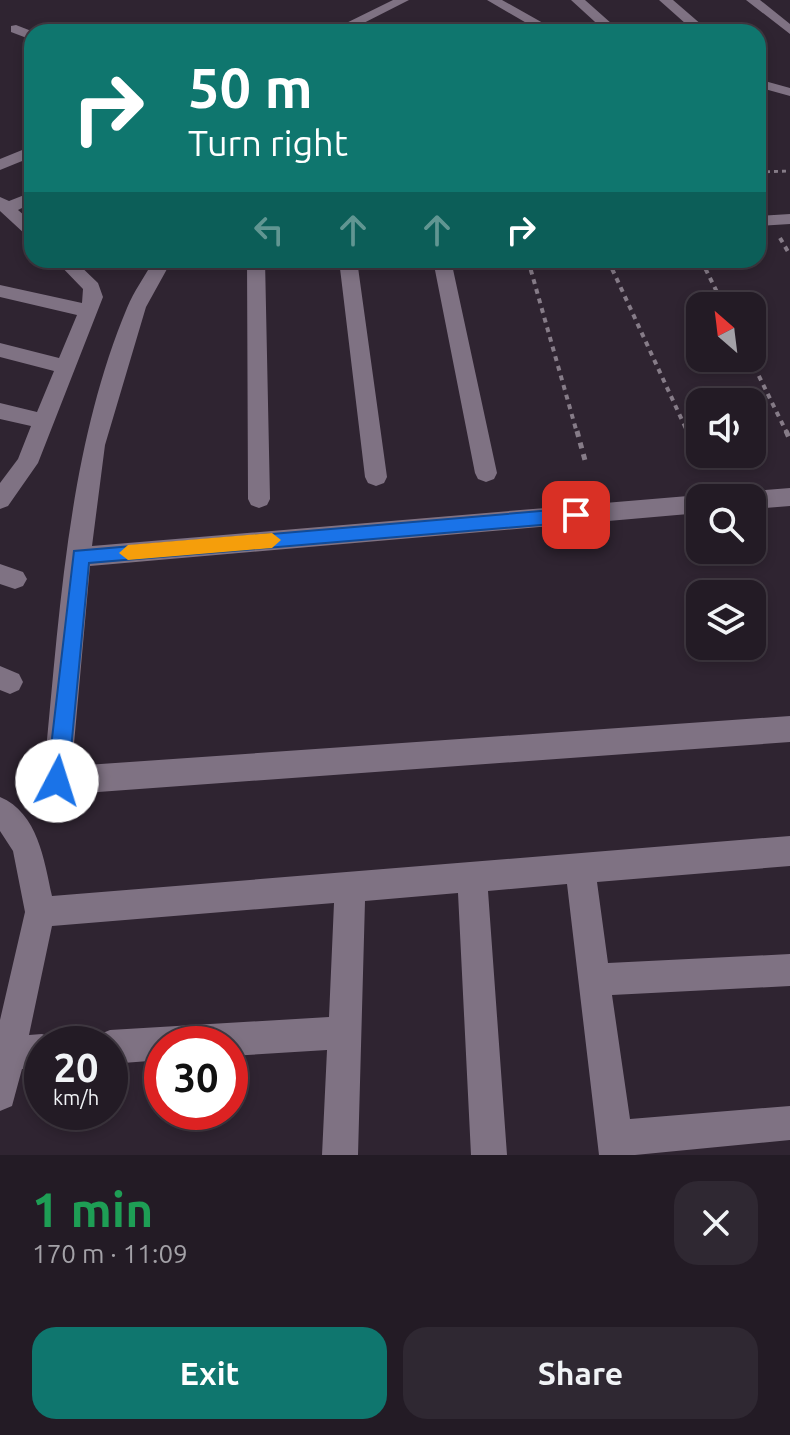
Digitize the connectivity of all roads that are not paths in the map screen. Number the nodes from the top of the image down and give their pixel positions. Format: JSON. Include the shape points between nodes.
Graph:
{"nodes":[{"id":1,"x":403,"y":0,"type":"edge"},
{"id":2,"x":493,"y":0,"type":"edge"},
{"id":3,"x":577,"y":0,"type":"edge"},
{"id":4,"x":665,"y":0,"type":"edge"},
{"id":5,"x":752,"y":0,"type":"edge"},
{"id":6,"x":352,"y":24,"type":"edge"},
{"id":7,"x":537,"y":24,"type":"edge"},
{"id":8,"x":605,"y":24,"type":"edge"},
{"id":9,"x":694,"y":24,"type":"edge"},
{"id":10,"x":16,"y":29,"type":"dead end"},
{"id":11,"x":790,"y":30,"type":"edge"},
{"id":12,"x":24,"y":32,"type":"edge"},
{"id":13,"x":766,"y":85,"type":"edge"},
{"id":14,"x":790,"y":92,"type":"edge"},
{"id":15,"x":0,"y":146,"type":"edge"},
{"id":16,"x":24,"y":151,"type":"edge"},
{"id":17,"x":24,"y":154,"type":"edge"},
{"id":18,"x":0,"y":165,"type":"edge"},
{"id":19,"x":24,"y":199,"type":"edge"},
{"id":20,"x":4,"y":205,"type":"edge"},
{"id":21,"x":790,"y":219,"type":"edge"},
{"id":22,"x":766,"y":220,"type":"edge"},
{"id":23,"x":24,"y":224,"type":"edge"},
{"id":24,"x":72,"y":268,"type":"edge"},
{"id":25,"x":159,"y":268,"type":"edge"},
{"id":26,"x":256,"y":268,"type":"edge"},
{"id":27,"x":349,"y":268,"type":"edge"},
{"id":28,"x":444,"y":268,"type":"edge"},
{"id":29,"x":0,"y":291,"type":"edge"},
{"id":30,"x":89,"y":311,"type":"junction"},
{"id":31,"x":0,"y":350,"type":"edge"},
{"id":32,"x":67,"y":367,"type":"junction"},
{"id":33,"x":0,"y":411,"type":"edge"},
{"id":34,"x":44,"y":421,"type":"junction"},
{"id":35,"x":486,"y":473,"type":"dead end"},
{"id":36,"x":376,"y":477,"type":"dead end"},
{"id":37,"x":2,"y":492,"type":"edge"},
{"id":38,"x":790,"y":497,"type":"edge"},
{"id":39,"x":259,"y":499,"type":"dead end"},
{"id":40,"x":766,"y":499,"type":"edge"},
{"id":41,"x":686,"y":505,"type":"edge"},
{"id":42,"x":80,"y":557,"type":"junction"},
{"id":43,"x":790,"y":729,"type":"edge"},
{"id":44,"x":0,"y":811,"type":"edge"},
{"id":45,"x":790,"y":851,"type":"edge"},
{"id":46,"x":580,"y":869,"type":"junction"},
{"id":47,"x":472,"y":878,"type":"junction"},
{"id":48,"x":350,"y":888,"type":"junction"},
{"id":49,"x":40,"y":912,"type":"junction"},
{"id":50,"x":790,"y":970,"type":"edge"},
{"id":51,"x":595,"y":980,"type":"junction"},
{"id":52,"x":29,"y":1026,"type":"edge"},
{"id":53,"x":345,"y":1032,"type":"junction"},
{"id":54,"x":128,"y":1046,"type":"edge"},
{"id":55,"x":24,"y":1057,"type":"edge"},
{"id":56,"x":0,"y":1094,"type":"edge"},
{"id":57,"x":790,"y":1123,"type":"edge"},
{"id":58,"x":616,"y":1146,"type":"edge"},
{"id":59,"x":340,"y":1155,"type":"edge"},
{"id":60,"x":489,"y":1155,"type":"edge"}],
"edges":[{"from":1,"to":6,"type":"street"},
{"from":2,"to":7,"type":"street"},
{"from":3,"to":8,"type":"street"},
{"from":4,"to":9,"type":"street"},
{"from":5,"to":11,"type":"street"},
{"from":10,"to":12,"type":"street"},
{"from":13,"to":14,"type":"street"},
{"from":15,"to":16,"type":"street"},
{"from":17,"to":18,"type":"street"},
{"from":19,"to":20,"type":"street"},
{"from":20,"to":23,"type":"street"},
{"from":21,"to":22,"type":"street"},
{"from":24,"to":30,"type":"street","via":[[92,287]]},
{"from":25,"to":42,"type":"street","via":[[137,307],[94,445]]},
{"from":26,"to":39,"type":"street"},
{"from":27,"to":36,"type":"street"},
{"from":28,"to":35,"type":"street"},
{"from":29,"to":30,"type":"street"},
{"from":30,"to":32,"type":"street"},
{"from":31,"to":32,"type":"street"},
{"from":32,"to":34,"type":"street"},
{"from":33,"to":34,"type":"street"},
{"from":34,"to":37,"type":"street","via":[[27,463]]},
{"from":38,"to":40,"type":"street"},
{"from":41,"to":42,"type":"street"},
{"from":42,"to":43,"type":"street","via":[[57,781]]},
{"from":44,"to":49,"type":"street","via":[[17,828],[27,850]]},
{"from":45,"to":46,"type":"street"},
{"from":46,"to":47,"type":"street"},
{"from":46,"to":51,"type":"street"},
{"from":47,"to":48,"type":"street"},
{"from":47,"to":60,"type":"street"},
{"from":48,"to":49,"type":"street"},
{"from":48,"to":53,"type":"street"},
{"from":49,"to":52,"type":"street"},
{"from":50,"to":51,"type":"street"},
{"from":51,"to":58,"type":"street"},
{"from":53,"to":54,"type":"street"},
{"from":53,"to":59,"type":"street"},
{"from":55,"to":56,"type":"street"},
{"from":57,"to":58,"type":"street"}]}
